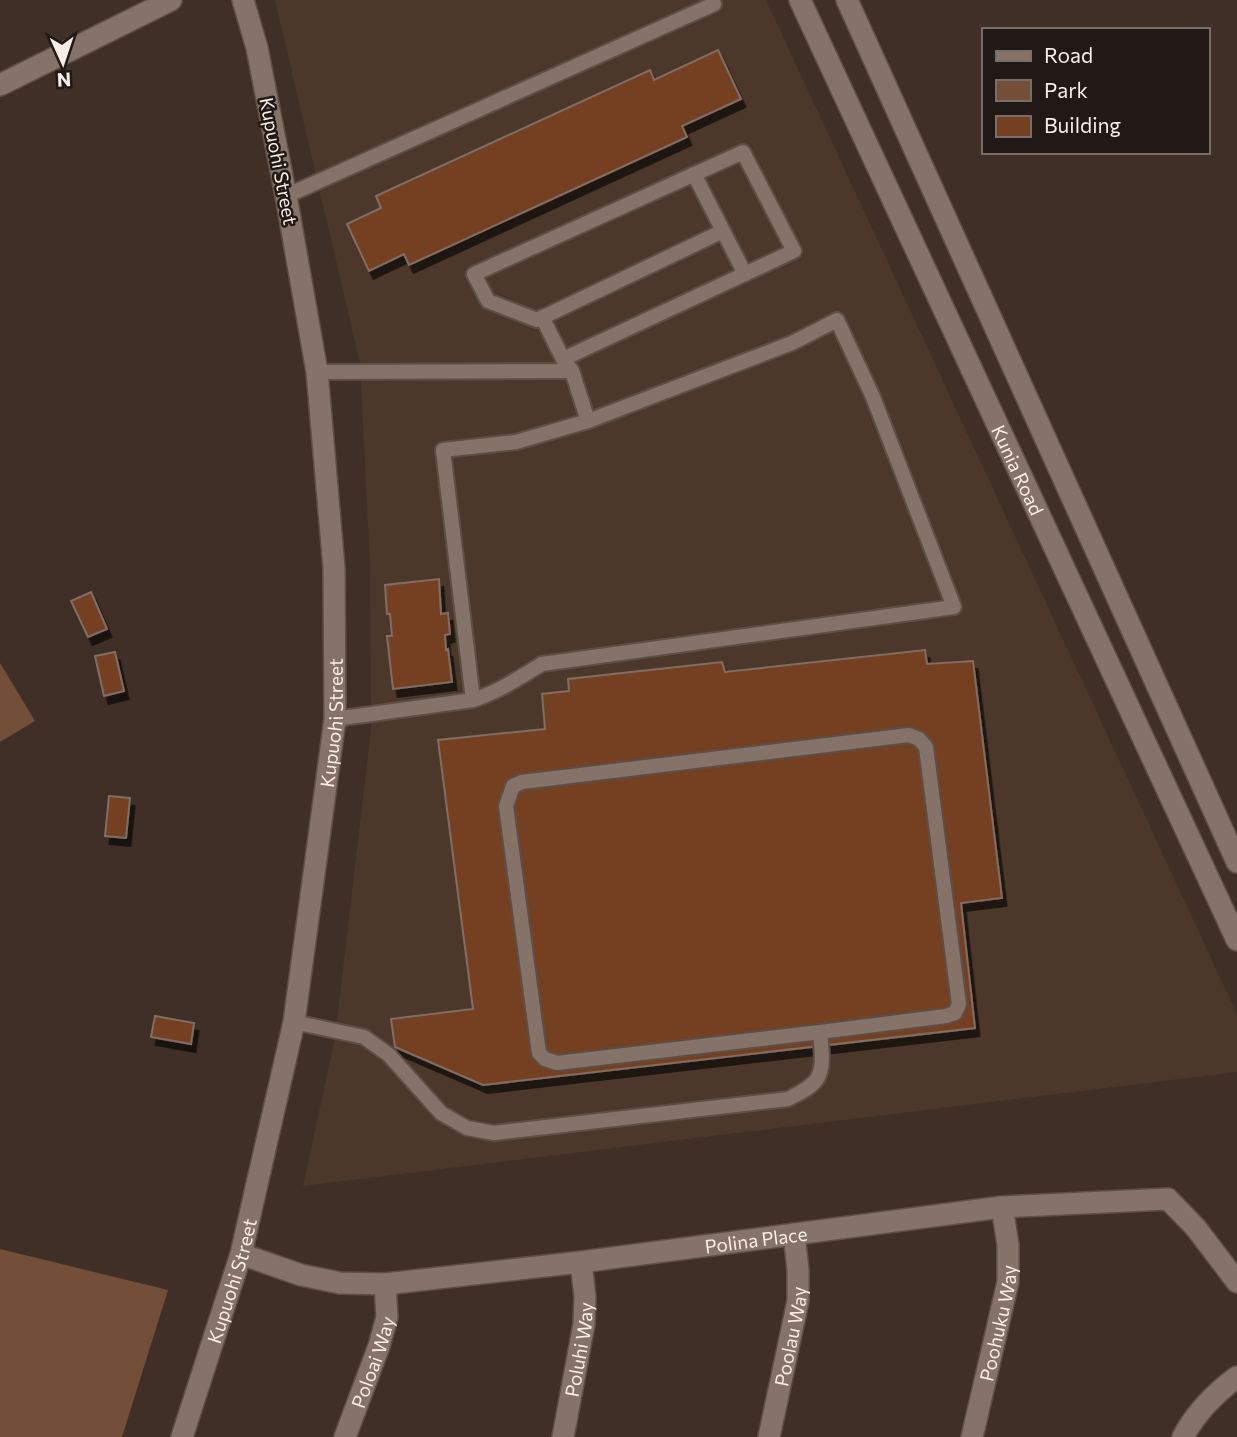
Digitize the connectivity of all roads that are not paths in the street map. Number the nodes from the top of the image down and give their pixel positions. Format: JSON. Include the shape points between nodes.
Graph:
{"nodes":[{"id":1,"x":171,"y":0,"type":"edge"},
{"id":2,"x":243,"y":0,"type":"edge"},
{"id":3,"x":800,"y":0,"type":"edge"},
{"id":4,"x":846,"y":0,"type":"edge"},
{"id":5,"x":714,"y":4,"type":"dead end"},
{"id":6,"x":0,"y":85,"type":"edge"},
{"id":7,"x":694,"y":174,"type":"junction"},
{"id":8,"x":286,"y":196,"type":"junction"},
{"id":9,"x":723,"y":231,"type":"junction"},
{"id":10,"x":745,"y":274,"type":"junction"},
{"id":11,"x":542,"y":317,"type":"junction"},
{"id":12,"x":568,"y":365,"type":"junction"},
{"id":13,"x":317,"y":372,"type":"junction"},
{"id":14,"x":588,"y":421,"type":"junction"},
{"id":15,"x":473,"y":701,"type":"junction"},
{"id":16,"x":335,"y":719,"type":"junction"},
{"id":17,"x":1237,"y":862,"type":"edge"},
{"id":18,"x":1237,"y":940,"type":"edge"},
{"id":19,"x":294,"y":1022,"type":"junction"},
{"id":20,"x":820,"y":1032,"type":"junction"},
{"id":21,"x":1002,"y":1207,"type":"junction"},
{"id":22,"x":794,"y":1234,"type":"junction"},
{"id":23,"x":241,"y":1255,"type":"junction"},
{"id":24,"x":581,"y":1262,"type":"junction"},
{"id":25,"x":1237,"y":1282,"type":"edge"},
{"id":26,"x":385,"y":1284,"type":"junction"},
{"id":27,"x":1237,"y":1377,"type":"edge"},
{"id":28,"x":182,"y":1437,"type":"edge"},
{"id":29,"x":345,"y":1437,"type":"edge"},
{"id":30,"x":563,"y":1437,"type":"edge"},
{"id":31,"x":769,"y":1437,"type":"edge"},
{"id":32,"x":972,"y":1437,"type":"edge"},
{"id":33,"x":1183,"y":1437,"type":"edge"}],
"edges":[{"from":1,"to":6,"type":"street"},
{"from":2,"to":8,"type":"street","name":"Kupuohi Street"},
{"from":3,"to":18,"type":"street","name":"Kunia Road"},
{"from":4,"to":17,"type":"street","name":"Kunia Road"},
{"from":5,"to":8,"type":"lane"},
{"from":7,"to":9,"type":"lane"},
{"from":7,"to":10,"type":"lane","via":[[743,152],[794,251]]},
{"from":7,"to":11,"type":"lane","via":[[474,274],[488,301],[537,320]]},
{"from":8,"to":13,"type":"street","name":"Kupuohi Street"},
{"from":9,"to":10,"type":"lane"},
{"from":9,"to":11,"type":"lane"},
{"from":10,"to":12,"type":"lane"},
{"from":11,"to":12,"type":"lane"},
{"from":12,"to":13,"type":"lane"},
{"from":12,"to":14,"type":"lane"},
{"from":13,"to":16,"type":"street","name":"Kupuohi Street","via":[[334,568]]},
{"from":14,"to":15,"type":"lane","via":[[516,442],[443,450]]},
{"from":14,"to":15,"type":"lane","via":[[792,343],[837,320],[873,397],[954,607],[542,664]]},
{"from":15,"to":16,"type":"lane"},
{"from":16,"to":19,"type":"street","name":"Kupuohi Street"},
{"from":19,"to":20,"type":"lane","via":[[364,1037],[389,1055],[442,1113],[467,1129],[494,1133],[788,1099],[817,1079]]},
{"from":19,"to":23,"type":"street","name":"Kupuohi Street"},
{"from":20,"to":20,"type":"lane","via":[[946,1016],[955,1013],[959,1004],[926,747],[919,739],[909,735],[513,786],[506,806],[539,1053],[545,1059],[556,1063]]},
{"from":21,"to":22,"type":"street","name":"Polina Place"},
{"from":21,"to":25,"type":"street","name":"Polina Place","via":[[1168,1199]]},
{"from":21,"to":32,"type":"street","name":"Poohuku Way","via":[[1008,1282]]},
{"from":22,"to":24,"type":"street","name":"Polina Place"},
{"from":22,"to":31,"type":"street","name":"Poolau Way","via":[[799,1301]]},
{"from":23,"to":26,"type":"street","name":"Polina Place","via":[[340,1283]]},
{"from":23,"to":28,"type":"street","name":"Kupuohi Street"},
{"from":24,"to":26,"type":"street","name":"Polina Place"},
{"from":24,"to":30,"type":"street","name":"Poluhi Way","via":[[584,1324]]},
{"from":26,"to":29,"type":"street","name":"Poloai Way","via":[[387,1317]]},
{"from":27,"to":33,"type":"street","via":[[1201,1408]]}]}
